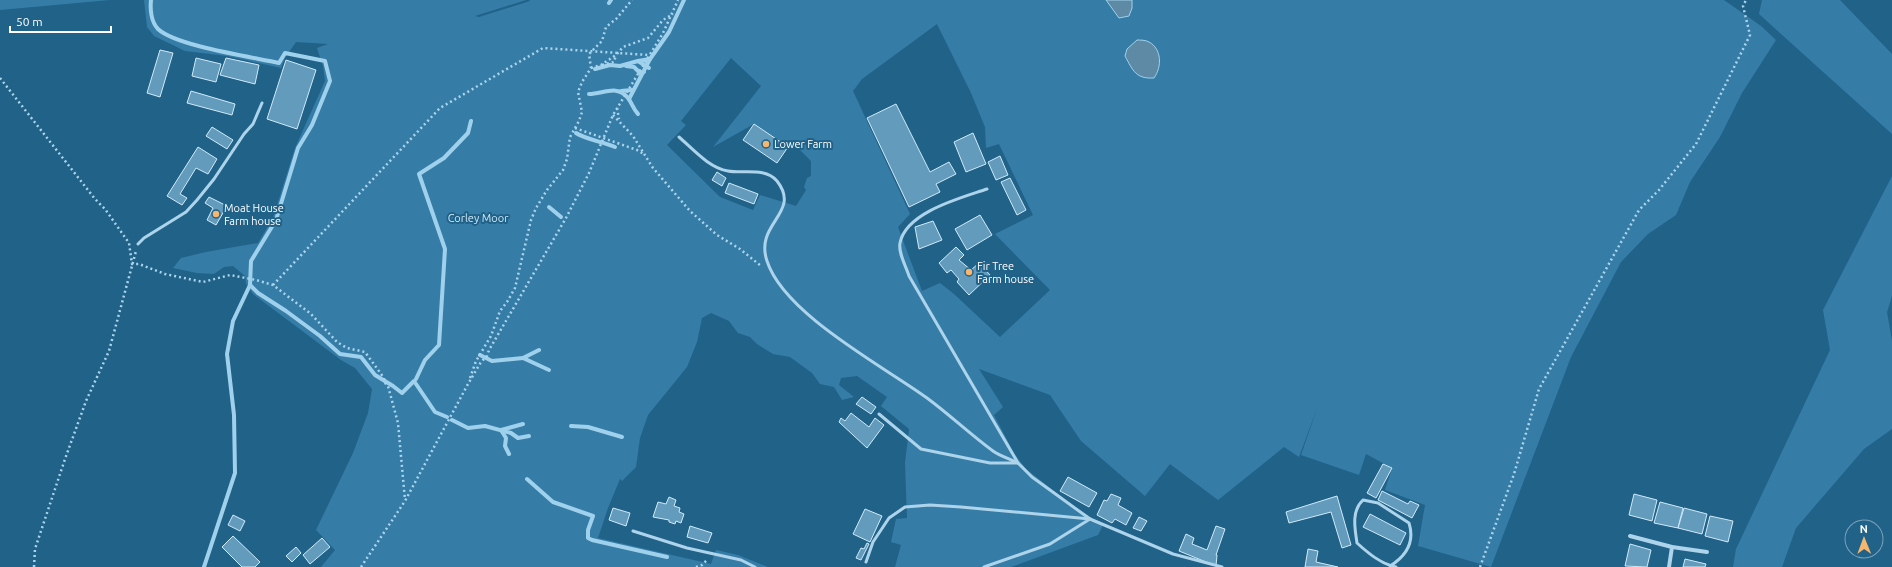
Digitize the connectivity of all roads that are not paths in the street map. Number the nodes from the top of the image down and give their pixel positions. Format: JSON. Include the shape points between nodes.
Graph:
{"nodes":[{"id":1,"x":262,"y":103,"type":"dead end"},
{"id":2,"x":679,"y":137,"type":"dead end"},
{"id":3,"x":987,"y":189,"type":"dead end"},
{"id":4,"x":138,"y":244,"type":"road end"},
{"id":5,"x":878,"y":414,"type":"dead end"},
{"id":6,"x":1018,"y":463,"type":"junction"},
{"id":7,"x":1090,"y":519,"type":"junction"},
{"id":8,"x":633,"y":532,"type":"dead end"},
{"id":9,"x":1630,"y":536,"type":"dead end"},
{"id":10,"x":1672,"y":547,"type":"junction"},
{"id":11,"x":1707,"y":552,"type":"dead end"},
{"id":12,"x":866,"y":562,"type":"dead end"},
{"id":13,"x":1391,"y":566,"type":"edge"},
{"id":14,"x":754,"y":567,"type":"edge"},
{"id":15,"x":984,"y":567,"type":"edge"},
{"id":16,"x":1222,"y":567,"type":"edge"},
{"id":17,"x":1396,"y":567,"type":"edge"},
{"id":18,"x":1669,"y":567,"type":"edge"}],
"edges":[{"from":1,"to":4,"type":"lane","via":[[253,124],[197,200],[186,212]]},
{"from":2,"to":6,"type":"lane","via":[[711,164],[726,171],[762,172],[772,177],[784,192],[784,207],[772,224],[764,246],[774,277],[807,313],[852,348],[928,399],[995,452]]},
{"from":3,"to":6,"type":"lane","via":[[933,210],[912,222],[900,244],[901,254],[909,276]]},
{"from":5,"to":6,"type":"lane","via":[[921,449],[990,463]]},
{"from":6,"to":7,"type":"lane","via":[[1032,477]]},
{"from":7,"to":12,"type":"lane","via":[[961,507],[905,506],[889,518],[873,542]]},
{"from":7,"to":15,"type":"lane","via":[[1050,544]]},
{"from":7,"to":16,"type":"lane","via":[[1173,554]]},
{"from":8,"to":14,"type":"lane","via":[[741,560]]},
{"from":9,"to":10,"type":"street"},
{"from":10,"to":11,"type":"street"},
{"from":10,"to":18,"type":"street"},
{"from":13,"to":13,"type":"lane","via":[[1371,555],[1357,543],[1354,522],[1357,505],[1363,500],[1378,504],[1409,523],[1409,544],[1402,558]]},
{"from":13,"to":17,"type":"lane"}]}
